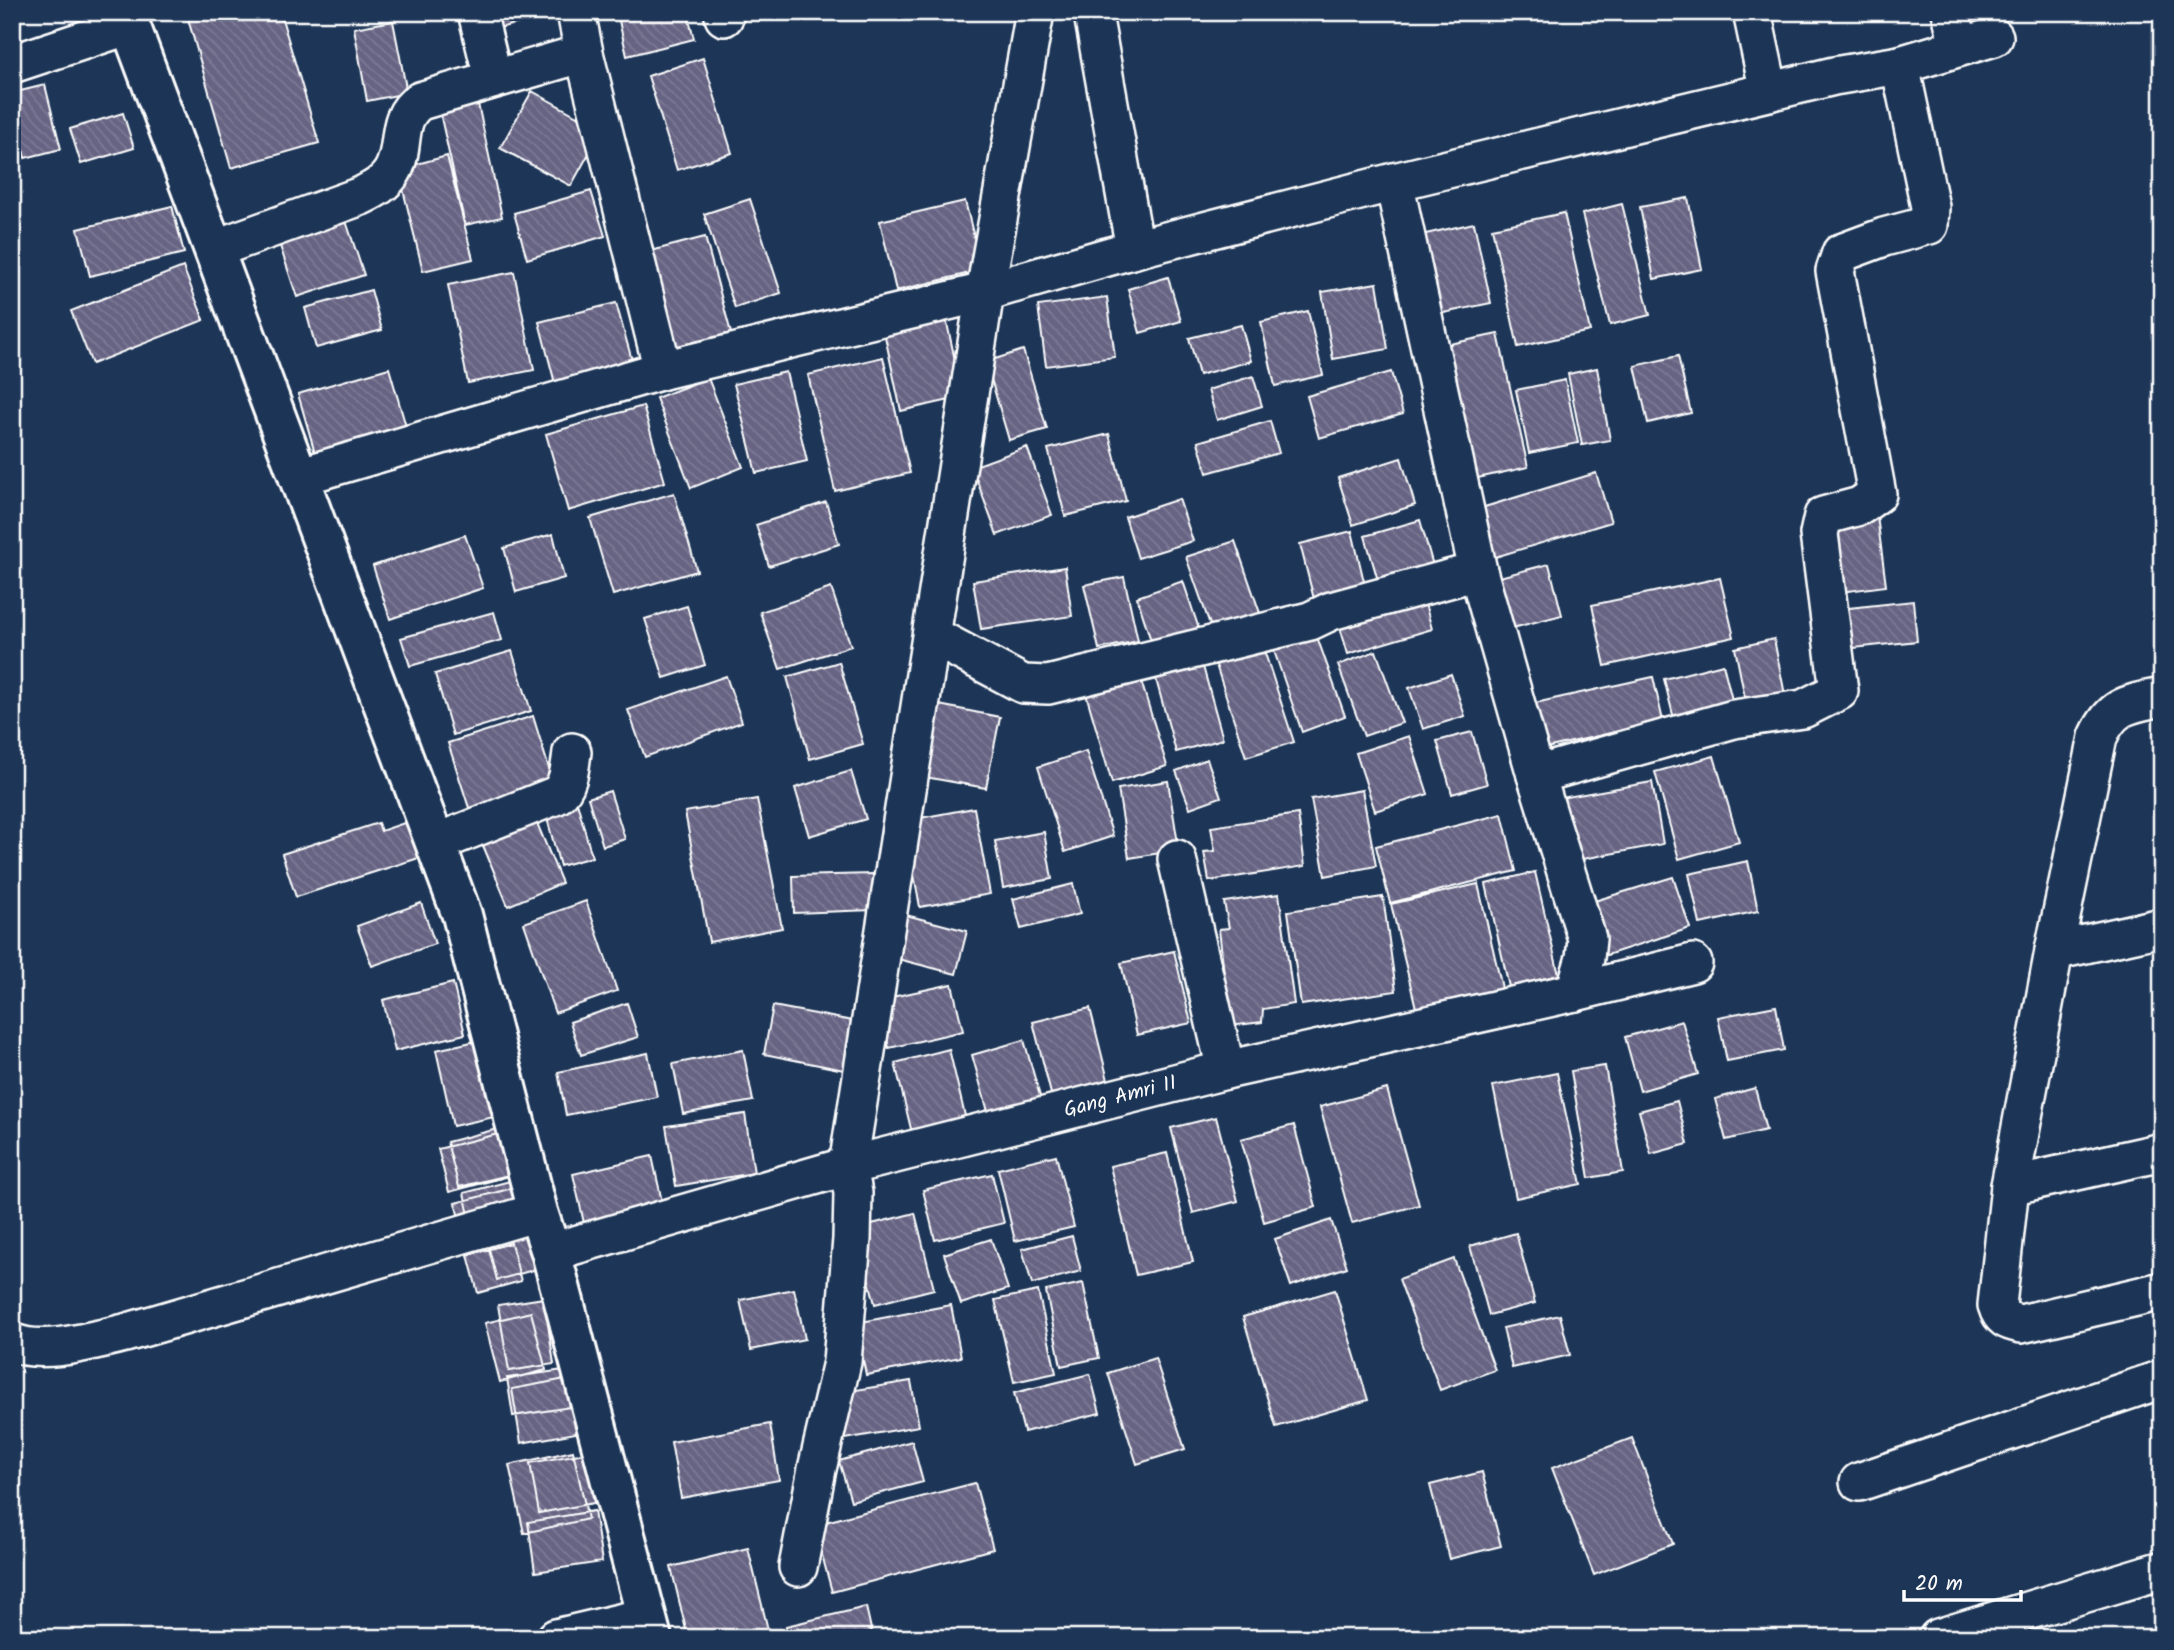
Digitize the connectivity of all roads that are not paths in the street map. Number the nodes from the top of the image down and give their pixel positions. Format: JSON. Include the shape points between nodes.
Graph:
{"nodes":[{"id":1,"x":477,"y":12,"type":"edge"},
{"id":2,"x":576,"y":12,"type":"edge"},
{"id":3,"x":1035,"y":12,"type":"edge"},
{"id":4,"x":1752,"y":12,"type":"edge"},
{"id":5,"x":1093,"y":14,"type":"edge"},
{"id":6,"x":129,"y":19,"type":"edge"},
{"id":7,"x":1955,"y":29,"type":"edge"},
{"id":8,"x":1994,"y":37,"type":"dead end"},
{"id":9,"x":583,"y":53,"type":"junction"},
{"id":10,"x":12,"y":64,"type":"edge"},
{"id":11,"x":1900,"y":65,"type":"junction"},
{"id":12,"x":493,"y":78,"type":"junction"},
{"id":13,"x":1769,"y":92,"type":"junction"},
{"id":14,"x":1395,"y":181,"type":"junction"},
{"id":15,"x":214,"y":249,"type":"junction"},
{"id":16,"x":1135,"y":249,"type":"junction"},
{"id":17,"x":985,"y":292,"type":"junction"},
{"id":18,"x":663,"y":370,"type":"junction"},
{"id":19,"x":299,"y":477,"type":"junction"},
{"id":20,"x":1478,"y":571,"type":"junction"},
{"id":21,"x":933,"y":636,"type":"junction"},
{"id":22,"x":2162,"y":697,"type":"edge"},
{"id":23,"x":572,"y":752,"type":"dead end"},
{"id":24,"x":1536,"y":775,"type":"junction"},
{"id":25,"x":436,"y":843,"type":"junction"},
{"id":26,"x":1177,"y":859,"type":"dead end"},
{"id":27,"x":2162,"y":927,"type":"edge"},
{"id":28,"x":2054,"y":951,"type":"junction"},
{"id":29,"x":1693,"y":963,"type":"dead end"},
{"id":30,"x":1575,"y":992,"type":"junction"},
{"id":31,"x":1226,"y":1070,"type":"junction"},
{"id":32,"x":2162,"y":1152,"type":"edge"},
{"id":33,"x":848,"y":1166,"type":"junction"},
{"id":34,"x":2010,"y":1186,"type":"junction"},
{"id":35,"x":538,"y":1212,"type":"junction"},
{"id":36,"x":551,"y":1252,"type":"junction"},
{"id":37,"x":2162,"y":1291,"type":"edge"},
{"id":38,"x":12,"y":1342,"type":"edge"},
{"id":39,"x":2162,"y":1378,"type":"edge"},
{"id":40,"x":1859,"y":1482,"type":"dead end"},
{"id":41,"x":797,"y":1567,"type":"dead end"},
{"id":42,"x":2162,"y":1570,"type":"edge"},
{"id":43,"x":649,"y":1627,"type":"edge"},
{"id":44,"x":556,"y":1638,"type":"edge"},
{"id":45,"x":1938,"y":1638,"type":"edge"}],
"edges":[{"from":1,"to":12,"type":"street"},
{"from":2,"to":9,"type":"street"},
{"from":3,"to":17,"type":"street"},
{"from":4,"to":13,"type":"street"},
{"from":5,"to":16,"type":"street"},
{"from":6,"to":10,"type":"street"},
{"from":6,"to":15,"type":"main road"},
{"from":7,"to":8,"type":"street"},
{"from":7,"to":11,"type":"street"},
{"from":9,"to":12,"type":"street"},
{"from":9,"to":18,"type":"street"},
{"from":11,"to":13,"type":"street"},
{"from":11,"to":24,"type":"street","via":[[1930,207],[1929,225],[1841,253],[1835,271],[1877,494],[1860,506],[1823,516],[1819,534],[1839,691],[1803,709],[1734,719]]},
{"from":12,"to":15,"type":"street","via":[[409,108],[392,172],[379,187]]},
{"from":13,"to":14,"type":"street"},
{"from":14,"to":16,"type":"street"},
{"from":14,"to":20,"type":"street"},
{"from":15,"to":19,"type":"main road"},
{"from":16,"to":17,"type":"street"},
{"from":17,"to":18,"type":"street"},
{"from":17,"to":21,"type":"street"},
{"from":18,"to":19,"type":"street"},
{"from":19,"to":25,"type":"main road"},
{"from":20,"to":21,"type":"street","via":[[1331,611],[1310,621],[1048,685],[1023,684]]},
{"from":20,"to":24,"type":"street"},
{"from":21,"to":33,"type":"street"},
{"from":22,"to":28,"type":"street","via":[[2125,705],[2106,719],[2098,737]]},
{"from":23,"to":25,"type":"street","via":[[566,784],[557,795]]},
{"from":24,"to":30,"type":"street","via":[[1587,939]]},
{"from":25,"to":35,"type":"main road","via":[[462,915]]},
{"from":26,"to":31,"type":"street"},
{"from":27,"to":28,"type":"street"},
{"from":28,"to":34,"type":"street"},
{"from":29,"to":30,"type":"street","name":"Gang Amri II"},
{"from":30,"to":31,"type":"street","name":"Gang Amri II"},
{"from":31,"to":33,"type":"street","name":"Gang Amri II"},
{"from":32,"to":34,"type":"street"},
{"from":33,"to":36,"type":"street","name":"Gang Amri II"},
{"from":33,"to":41,"type":"street","via":[[853,1193],[852,1239],[842,1362]]},
{"from":34,"to":37,"type":"street","via":[[1997,1305],[2008,1322],[2031,1322]]},
{"from":35,"to":36,"type":"main road"},
{"from":35,"to":38,"type":"street","via":[[125,1333],[65,1347]]},
{"from":36,"to":43,"type":"main road"},
{"from":39,"to":40,"type":"street"},
{"from":42,"to":45,"type":"street"},
{"from":43,"to":44,"type":"street"}]}
